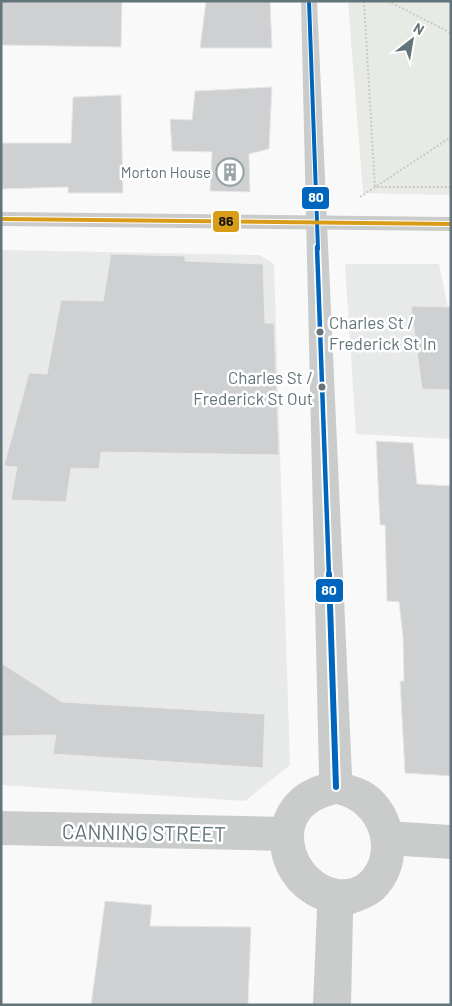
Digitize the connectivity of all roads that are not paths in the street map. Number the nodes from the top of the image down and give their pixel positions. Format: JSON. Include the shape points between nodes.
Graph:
{"nodes":[{"id":1,"x":309,"y":1,"type":"edge"},
{"id":2,"x":1,"y":219,"type":"edge"},
{"id":3,"x":316,"y":222,"type":"junction"},
{"id":4,"x":451,"y":224,"type":"edge"},
{"id":5,"x":336,"y":787,"type":"junction"},
{"id":6,"x":1,"y":828,"type":"edge"},
{"id":7,"x":286,"y":834,"type":"junction"},
{"id":8,"x":387,"y":838,"type":"junction"},
{"id":9,"x":451,"y":842,"type":"edge"},
{"id":10,"x":335,"y":897,"type":"junction"},
{"id":11,"x":332,"y":1005,"type":"edge"}],
"edges":[{"from":1,"to":3,"type":"street"},
{"from":2,"to":3,"type":"street"},
{"from":3,"to":4,"type":"street"},
{"from":3,"to":5,"type":"street"},
{"from":5,"to":7,"type":"street","via":[[308,795],[297,805],[289,818]]},
{"from":5,"to":8,"type":"street","via":[[350,790],[369,803],[383,822]]},
{"from":6,"to":7,"type":"street","name":"CANNING STREET"},
{"from":7,"to":10,"type":"street","via":[[287,851],[304,882],[318,892]]},
{"from":8,"to":9,"type":"street"},
{"from":8,"to":10,"type":"street","via":[[386,861],[376,882],[364,892],[350,897]]},
{"from":10,"to":11,"type":"street"}]}
